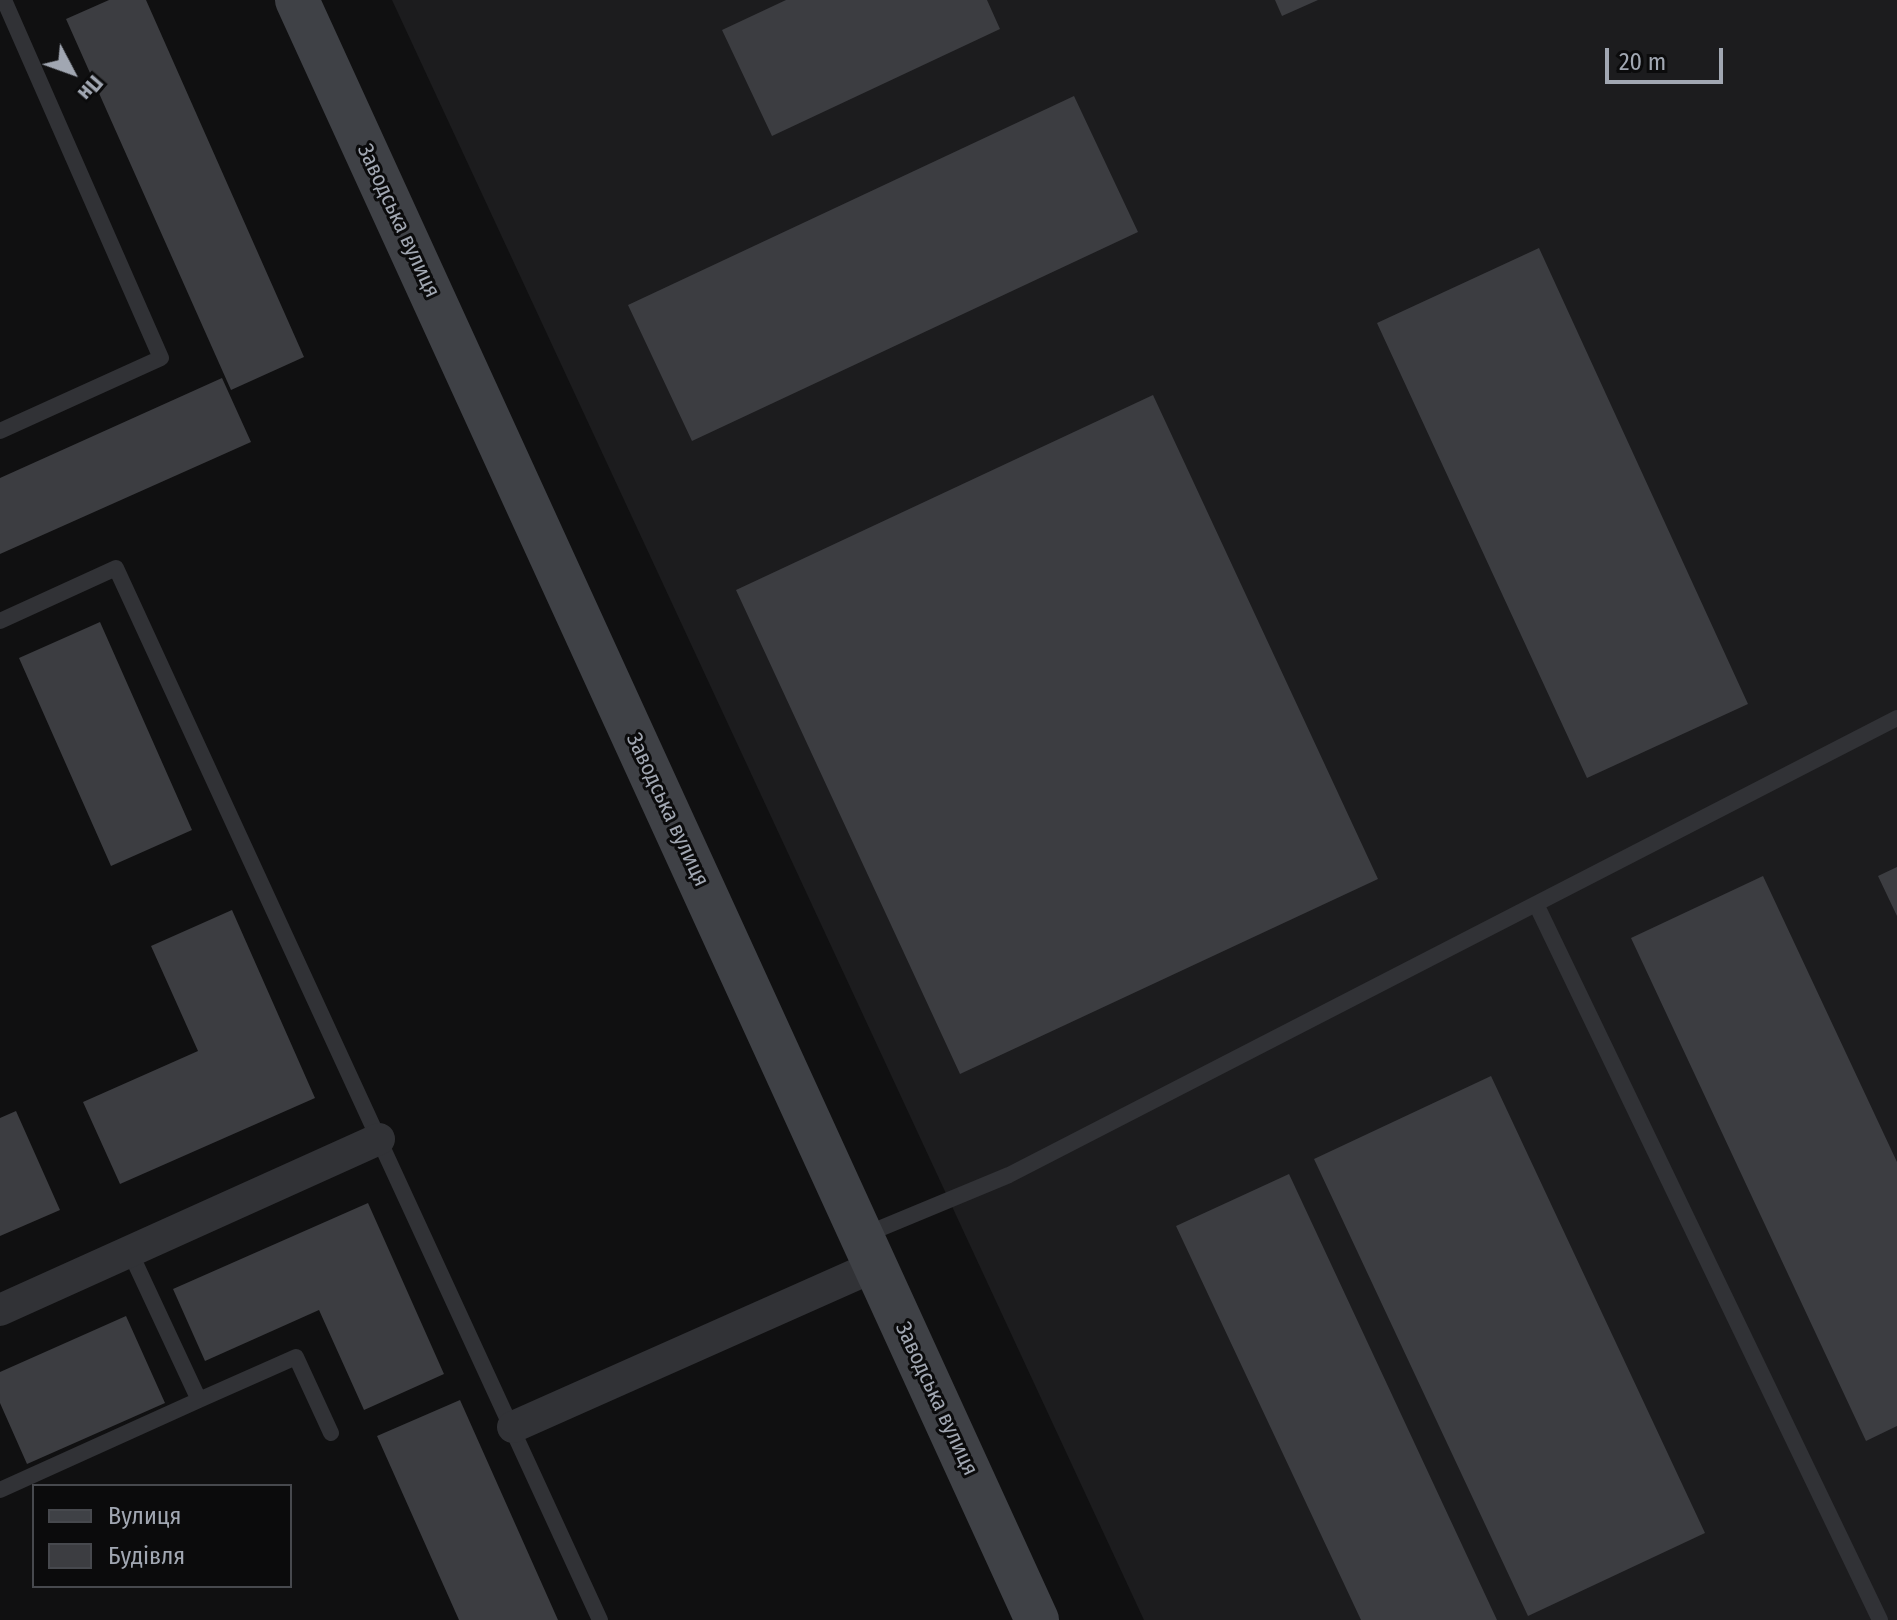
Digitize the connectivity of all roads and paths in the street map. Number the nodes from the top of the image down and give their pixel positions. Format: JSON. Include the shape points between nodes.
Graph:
{"nodes":[{"id":1,"x":4,"y":0,"type":"edge"},
{"id":2,"x":297,"y":0,"type":"edge"},
{"id":3,"x":0,"y":431,"type":"edge"},
{"id":4,"x":0,"y":621,"type":"edge"},
{"id":5,"x":1897,"y":718,"type":"edge"},
{"id":6,"x":1536,"y":904,"type":"junction"},
{"id":7,"x":379,"y":1139,"type":"junction"},
{"id":8,"x":869,"y":1251,"type":"junction"},
{"id":9,"x":130,"y":1252,"type":"junction"},
{"id":10,"x":0,"y":1310,"type":"edge"},
{"id":11,"x":199,"y":1400,"type":"junction"},
{"id":12,"x":513,"y":1427,"type":"junction"},
{"id":13,"x":331,"y":1433,"type":"dead end"},
{"id":14,"x":0,"y":1490,"type":"edge"},
{"id":15,"x":600,"y":1620,"type":"edge"},
{"id":16,"x":1037,"y":1620,"type":"edge"},
{"id":17,"x":1880,"y":1620,"type":"edge"}],
"edges":[{"from":1,"to":3,"type":"lane","via":[[161,358]]},
{"from":2,"to":8,"type":"main road","name":"Заводська вулиця"},
{"from":4,"to":7,"type":"lane","via":[[116,568]]},
{"from":5,"to":6,"type":"lane"},
{"from":6,"to":8,"type":"lane"},
{"from":6,"to":17,"type":"lane"},
{"from":7,"to":9,"type":"street"},
{"from":7,"to":12,"type":"lane"},
{"from":8,"to":12,"type":"street"},
{"from":8,"to":16,"type":"main road","name":"Заводська вулиця"},
{"from":9,"to":10,"type":"street"},
{"from":9,"to":11,"type":"lane"},
{"from":11,"to":13,"type":"lane","via":[[296,1357]]},
{"from":11,"to":14,"type":"lane"},
{"from":12,"to":15,"type":"lane"}]}
